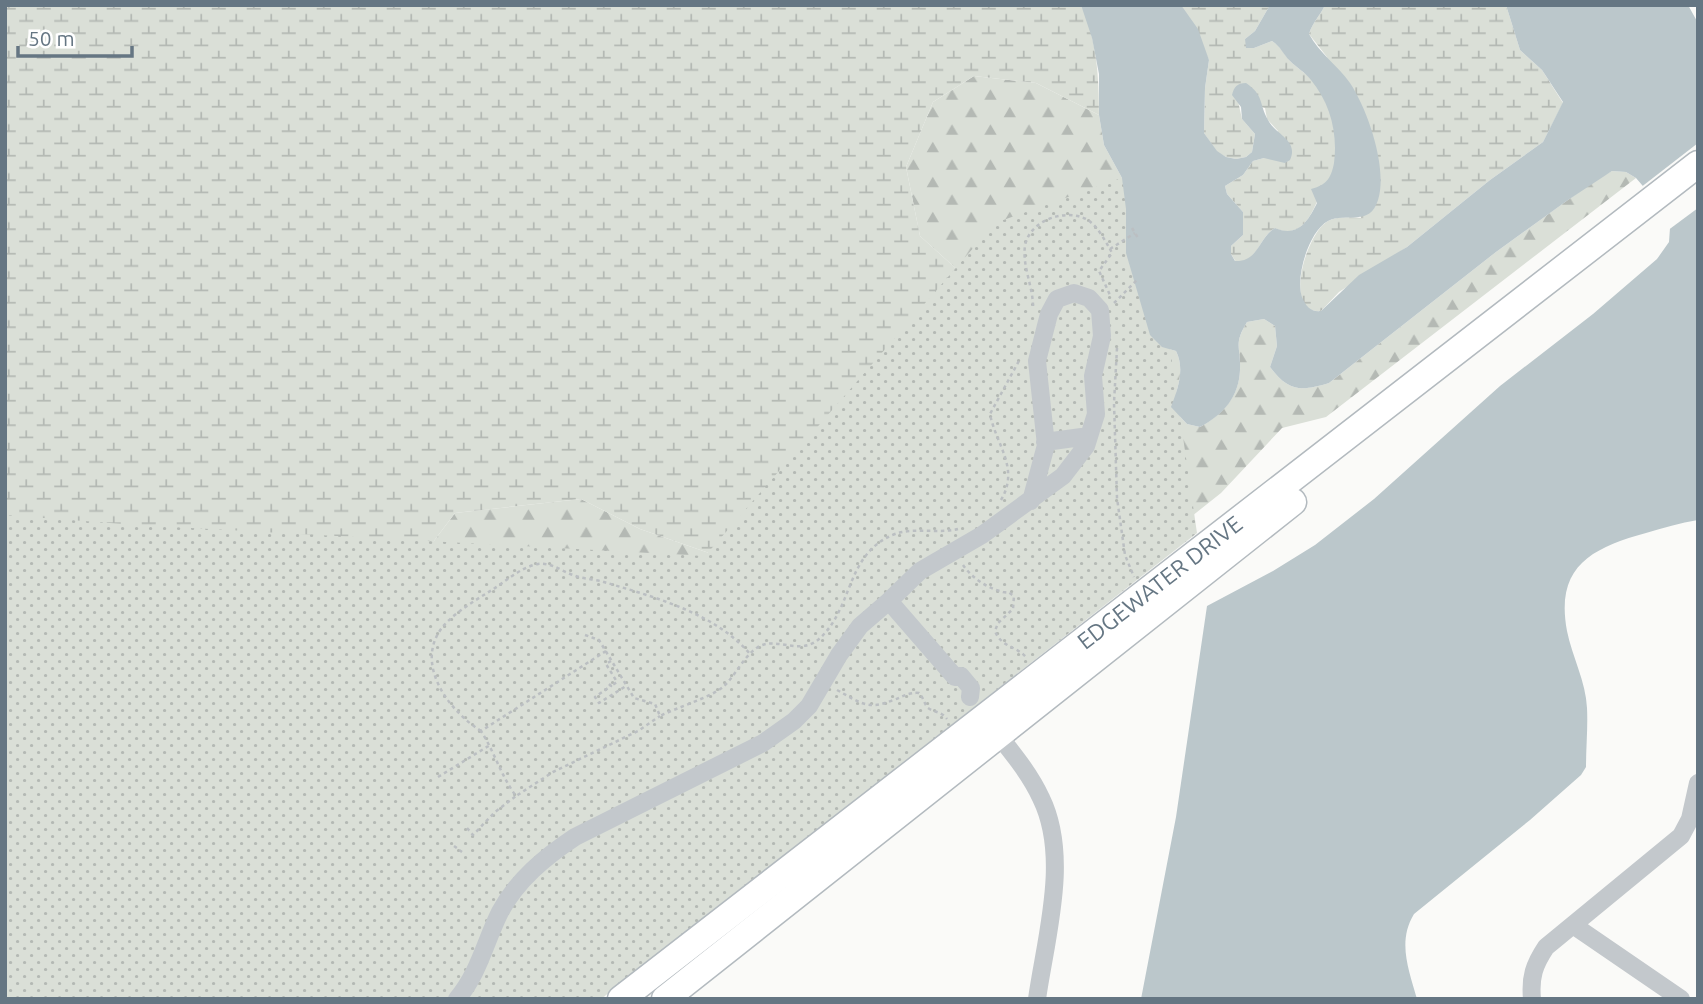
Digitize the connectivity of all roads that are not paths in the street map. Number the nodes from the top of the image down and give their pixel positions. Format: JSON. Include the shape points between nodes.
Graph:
{"nodes":[{"id":1,"x":1698,"y":164,"type":"edge"},
{"id":2,"x":1698,"y":181,"type":"edge"},
{"id":3,"x":1633,"y":223,"type":"junction"},
{"id":4,"x":1089,"y":436,"type":"junction"},
{"id":5,"x":1045,"y":443,"type":"junction"},
{"id":6,"x":1031,"y":501,"type":"junction"},
{"id":7,"x":889,"y":601,"type":"junction"},
{"id":8,"x":985,"y":717,"type":"junction"},
{"id":9,"x":1698,"y":783,"type":"edge"},
{"id":10,"x":1573,"y":925,"type":"junction"},
{"id":11,"x":457,"y":999,"type":"edge"},
{"id":12,"x":621,"y":999,"type":"edge"},
{"id":13,"x":664,"y":999,"type":"edge"},
{"id":14,"x":1037,"y":999,"type":"edge"},
{"id":15,"x":1532,"y":999,"type":"edge"},
{"id":16,"x":1681,"y":999,"type":"edge"}],
"edges":[{"from":1,"to":3,"type":"street","name":"EDGEWATER DRIVE"},
{"from":2,"to":3,"type":"street","name":"EDGEWATER DRIVE"},
{"from":3,"to":8,"type":"street","name":"EDGEWATER DRIVE"},
{"from":4,"to":5,"type":"street"},
{"from":4,"to":5,"type":"street","via":[[1096,414],[1093,376],[1102,336],[1100,310],[1089,298],[1074,293],[1057,299],[1037,361]]},
{"from":4,"to":6,"type":"street","via":[[1063,477]]},
{"from":5,"to":6,"type":"street"},
{"from":6,"to":7,"type":"street","via":[[920,571]]},
{"from":7,"to":8,"type":"street","via":[[955,677],[961,676],[971,688]]},
{"from":7,"to":11,"type":"street","via":[[860,626],[809,706],[794,721],[763,743],[575,837],[547,856],[522,880],[500,912],[477,970]]},
{"from":8,"to":12,"type":"street","name":"EDGEWATER DRIVE"},
{"from":8,"to":13,"type":"street","name":"EDGEWATER DRIVE"},
{"from":8,"to":14,"type":"street","via":[[1034,784],[1054,838],[1055,877]]},
{"from":9,"to":10,"type":"street","via":[[1682,836]]},
{"from":10,"to":15,"type":"street","via":[[1546,947],[1535,963]]},
{"from":10,"to":16,"type":"street"}]}
